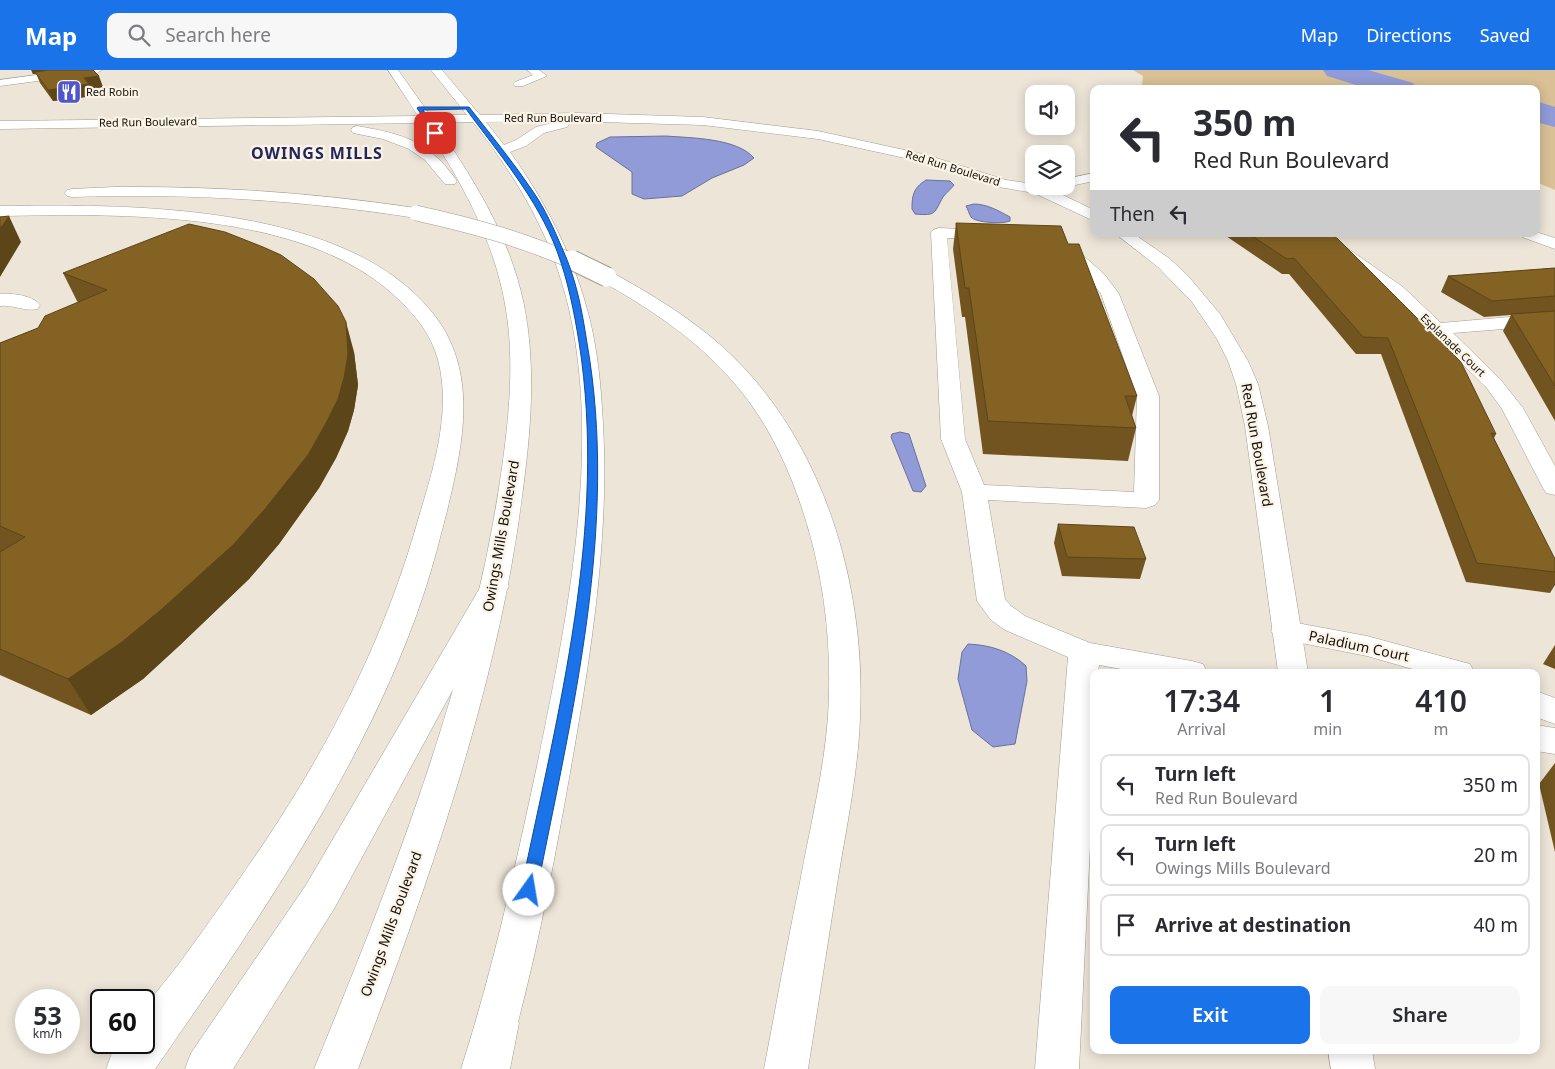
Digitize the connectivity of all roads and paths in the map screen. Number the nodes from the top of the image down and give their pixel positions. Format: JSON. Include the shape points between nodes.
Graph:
{"nodes":[{"id":1,"x":97,"y":70,"type":"edge"},
{"id":2,"x":393,"y":70,"type":"edge"},
{"id":3,"x":436,"y":70,"type":"edge"},
{"id":4,"x":532,"y":70,"type":"edge"},
{"id":5,"x":0,"y":83,"type":"edge"},
{"id":6,"x":519,"y":84,"type":"dead end"},
{"id":7,"x":340,"y":108,"type":"dead end"},
{"id":8,"x":316,"y":110,"type":"junction"},
{"id":9,"x":471,"y":113,"type":"junction"},
{"id":10,"x":422,"y":114,"type":"junction"},
{"id":11,"x":750,"y":114,"type":"dead end"},
{"id":12,"x":0,"y":115,"type":"edge"},
{"id":13,"x":802,"y":120,"type":"dead end"},
{"id":14,"x":171,"y":121,"type":"junction"},
{"id":15,"x":703,"y":121,"type":"junction"},
{"id":16,"x":828,"y":124,"type":"dead end"},
{"id":17,"x":0,"y":125,"type":"edge"},
{"id":18,"x":501,"y":152,"type":"junction"},
{"id":19,"x":1090,"y":166,"type":"edge"},
{"id":20,"x":1075,"y":169,"type":"edge"},
{"id":21,"x":1020,"y":172,"type":"dead end"},
{"id":22,"x":1025,"y":175,"type":"edge"},
{"id":23,"x":1090,"y":178,"type":"edge"},
{"id":24,"x":1075,"y":181,"type":"edge"},
{"id":25,"x":1025,"y":185,"type":"edge"},
{"id":26,"x":59,"y":193,"type":"dead end"},
{"id":27,"x":1057,"y":195,"type":"edge"},
{"id":28,"x":477,"y":198,"type":"junction"},
{"id":29,"x":3,"y":201,"type":"edge"},
{"id":30,"x":1090,"y":214,"type":"edge"},
{"id":31,"x":1128,"y":237,"type":"edge"},
{"id":32,"x":1320,"y":237,"type":"edge"},
{"id":33,"x":1536,"y":237,"type":"edge"},
{"id":34,"x":1555,"y":244,"type":"edge"},
{"id":35,"x":0,"y":300,"type":"edge"},
{"id":36,"x":31,"y":305,"type":"dead end"},
{"id":37,"x":1555,"y":319,"type":"edge"},
{"id":38,"x":1436,"y":329,"type":"junction"},
{"id":39,"x":1555,"y":488,"type":"edge"},
{"id":40,"x":974,"y":492,"type":"junction"},
{"id":41,"x":495,"y":586,"type":"junction"},
{"id":42,"x":1286,"y":631,"type":"junction"},
{"id":43,"x":1084,"y":652,"type":"junction"},
{"id":44,"x":1176,"y":669,"type":"edge"},
{"id":45,"x":1292,"y":669,"type":"edge"},
{"id":46,"x":1448,"y":669,"type":"edge"},
{"id":47,"x":1540,"y":705,"type":"edge"},
{"id":48,"x":1555,"y":712,"type":"edge"},
{"id":49,"x":1540,"y":739,"type":"edge"},
{"id":50,"x":1555,"y":742,"type":"edge"},
{"id":51,"x":498,"y":1023,"type":"junction"},
{"id":52,"x":1351,"y":1054,"type":"edge"},
{"id":53,"x":128,"y":1069,"type":"edge"},
{"id":54,"x":207,"y":1069,"type":"edge"},
{"id":55,"x":336,"y":1069,"type":"edge"},
{"id":56,"x":483,"y":1069,"type":"edge"},
{"id":57,"x":488,"y":1069,"type":"edge"},
{"id":58,"x":786,"y":1069,"type":"edge"},
{"id":59,"x":1057,"y":1069,"type":"edge"},
{"id":60,"x":1353,"y":1069,"type":"edge"}],
"edges":[{"from":1,"to":5,"type":"main road"},
{"from":2,"to":10,"type":"main road","name":"Owings Mills Boulevard"},
{"from":3,"to":9,"type":"main road"},
{"from":4,"to":6,"type":"main road","via":[[542,76]]},
{"from":7,"to":8,"type":"main road"},
{"from":8,"to":10,"type":"main road","name":"Red Run Boulevard"},
{"from":8,"to":12,"type":"main road","name":"Red Run Boulevard"},
{"from":9,"to":10,"type":"main road","name":"Red Run Boulevard"},
{"from":9,"to":11,"type":"main road","name":"Red Run Boulevard","via":[[642,107]]},
{"from":9,"to":15,"type":"main road","name":"Red Run Boulevard"},
{"from":9,"to":18,"type":"main road"},
{"from":10,"to":14,"type":"main road","name":"Red Run Boulevard"},
{"from":10,"to":28,"type":"main road","name":"Owings Mills Boulevard"},
{"from":13,"to":16,"type":"main road"},
{"from":14,"to":17,"type":"main road","name":"Red Run Boulevard"},
{"from":14,"to":28,"type":"main road","via":[[320,126],[390,137],[421,150],[448,179]]},
{"from":15,"to":18,"type":"main road","via":[[563,124],[540,130]]},
{"from":15,"to":25,"type":"main road","name":"Red Run Boulevard","via":[[855,142],[927,159],[1004,184]]},
{"from":18,"to":51,"type":"main road","via":[[532,194],[548,223],[575,292],[589,380],[593,447],[582,612],[538,852]]},
{"from":19,"to":20,"type":"main road"},
{"from":21,"to":22,"type":"main road","name":"Red Run Boulevard"},
{"from":23,"to":24,"type":"main road"},
{"from":26,"to":58,"type":"main road","bridge":true,"via":[[178,190],[258,193],[416,212],[476,226],[582,264],[663,308],[697,335],[749,387],[787,442],[816,509],[837,594],[844,652],[844,714],[837,778]]},
{"from":27,"to":30,"type":"main road","name":"Red Run Boulevard"},
{"from":28,"to":41,"type":"main road","name":"Owings Mills Boulevard","via":[[510,282],[520,351],[518,432]]},
{"from":29,"to":53,"type":"main road","via":[[247,225],[304,240],[372,269],[409,298],[434,329],[452,368],[454,414],[440,485],[407,603],[375,680],[328,771],[274,860]]},
{"from":31,"to":42,"type":"main road","name":"Red Run Boulevard","via":[[1161,261],[1197,296],[1225,335],[1241,368],[1256,427]]},
{"from":32,"to":38,"type":"main road","name":"Esplanade Court","via":[[1397,291]]},
{"from":33,"to":34,"type":"main road"},
{"from":35,"to":36,"type":"main road","via":[[10,299]]},
{"from":37,"to":38,"type":"main road"},
{"from":38,"to":39,"type":"main road","name":"Esplanade Court","via":[[1502,395]]},
{"from":40,"to":40,"type":"main road","via":[[953,439],[939,233],[1052,236],[1099,279],[1110,294],[1148,396],[1146,500]]},
{"from":40,"to":43,"type":"main road","via":[[991,601],[1015,624]]},
{"from":41,"to":54,"type":"main road","via":[[320,896]]},
{"from":41,"to":55,"type":"main road","name":"Owings Mills Boulevard","via":[[455,735],[414,861]]},
{"from":42,"to":45,"type":"main road","name":"Red Run Boulevard"},
{"from":42,"to":46,"type":"main road","name":"Paladium Court","via":[[1367,646]]},
{"from":43,"to":44,"type":"main road"},
{"from":43,"to":59,"type":"main road"},
{"from":47,"to":48,"type":"main road"},
{"from":49,"to":50,"type":"main road"},
{"from":51,"to":56,"type":"main road"},
{"from":51,"to":57,"type":"main road"},
{"from":52,"to":60,"type":"main road"}]}
